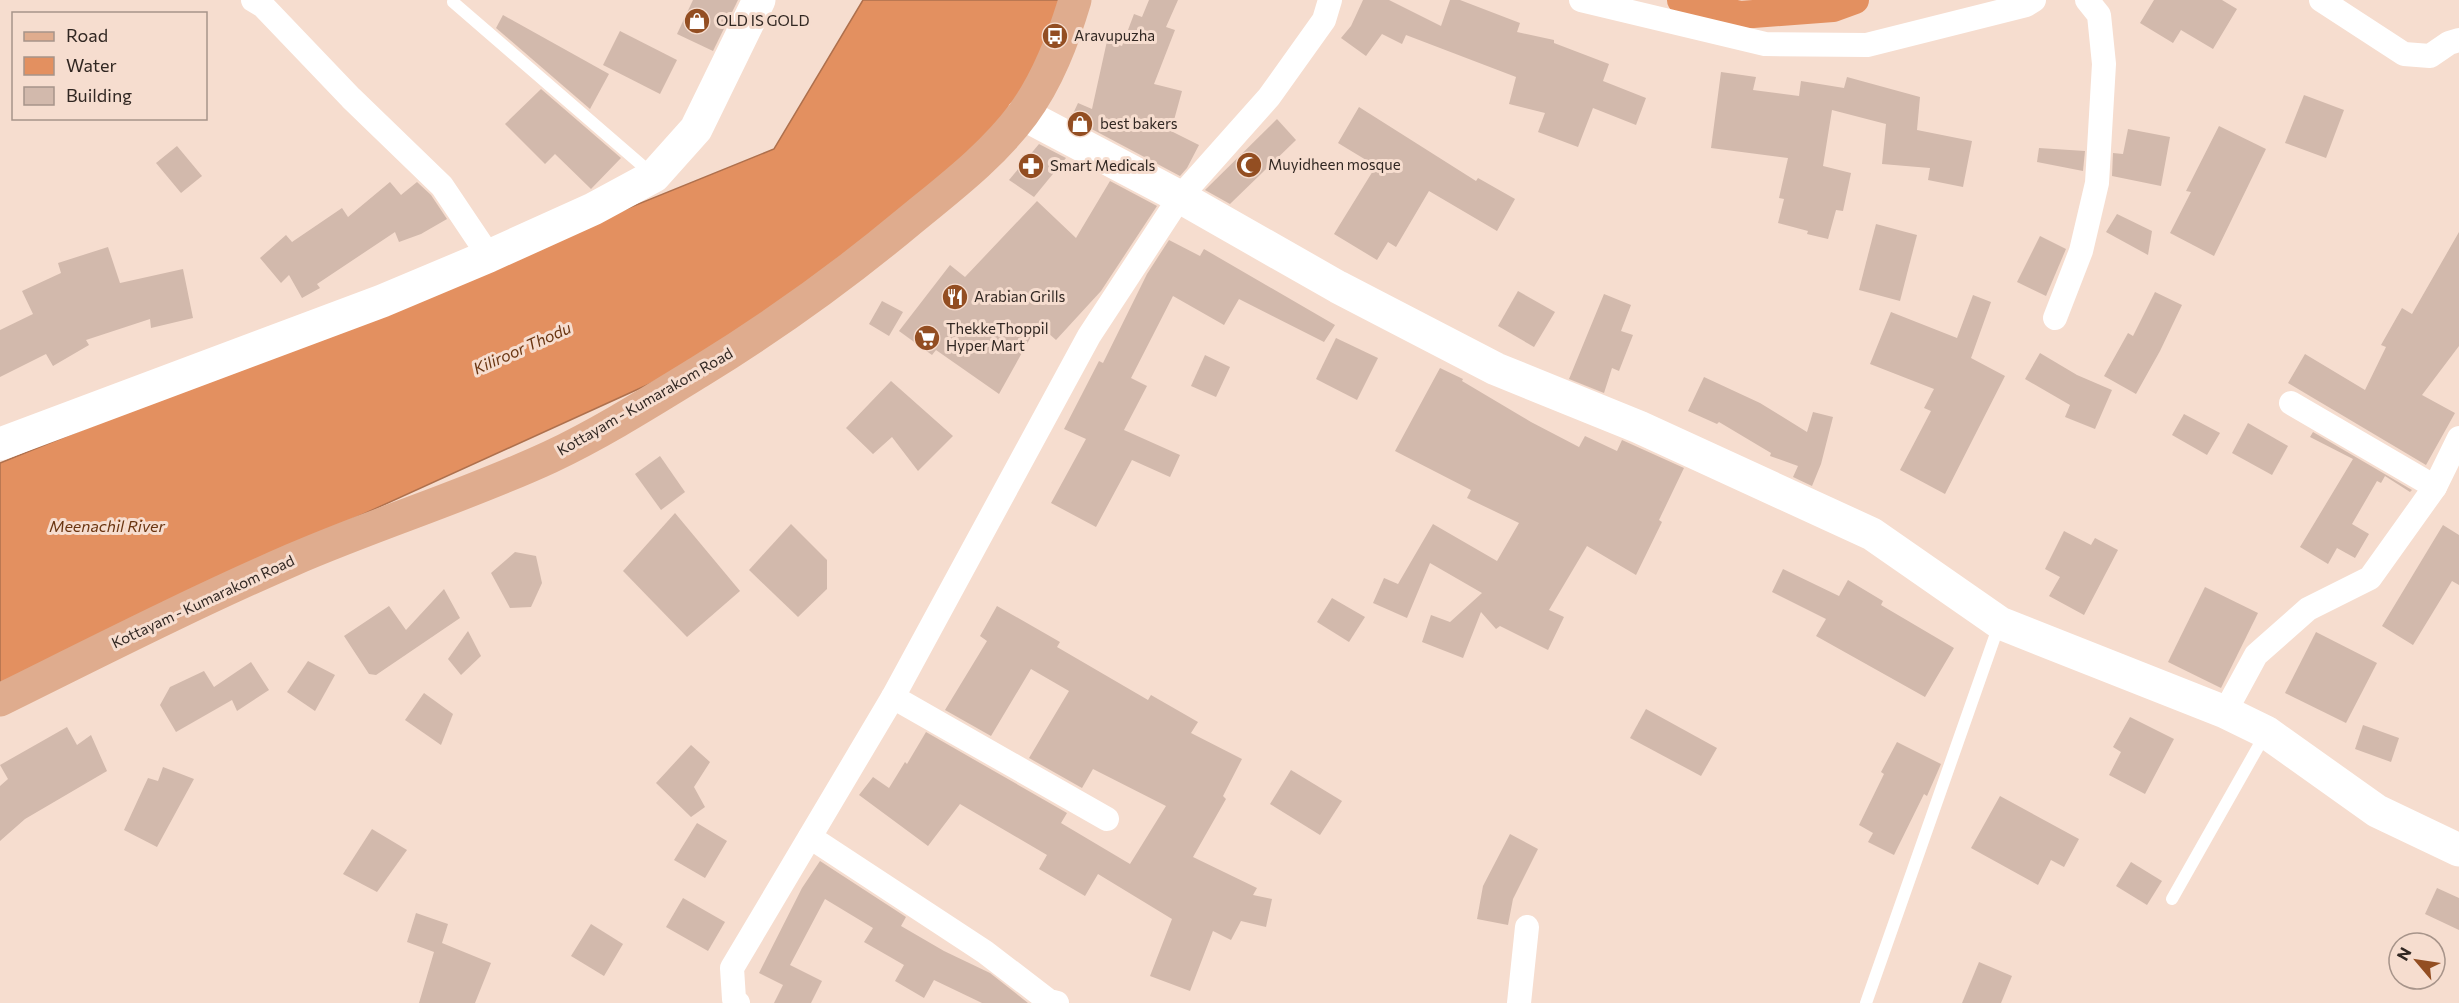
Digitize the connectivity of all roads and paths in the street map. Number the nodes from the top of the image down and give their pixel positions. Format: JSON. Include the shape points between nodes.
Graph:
{"nodes":[{"id":1,"x":253,"y":0,"type":"edge"},
{"id":2,"x":759,"y":0,"type":"edge"},
{"id":3,"x":1075,"y":0,"type":"edge"},
{"id":4,"x":1330,"y":0,"type":"edge"},
{"id":5,"x":1581,"y":0,"type":"edge"},
{"id":6,"x":2034,"y":0,"type":"edge"},
{"id":7,"x":2087,"y":0,"type":"edge"},
{"id":8,"x":2321,"y":0,"type":"edge"},
{"id":9,"x":453,"y":2,"type":"dead end"},
{"id":10,"x":2459,"y":40,"type":"edge"},
{"id":11,"x":1023,"y":114,"type":"junction"},
{"id":12,"x":654,"y":176,"type":"junction"},
{"id":13,"x":1180,"y":197,"type":"junction"},
{"id":14,"x":489,"y":256,"type":"junction"},
{"id":15,"x":2055,"y":318,"type":"dead end"},
{"id":16,"x":2291,"y":403,"type":"dead end"},
{"id":17,"x":2459,"y":438,"type":"edge"},
{"id":18,"x":0,"y":444,"type":"edge"},
{"id":19,"x":2434,"y":487,"type":"junction"},
{"id":20,"x":2000,"y":623,"type":"junction"},
{"id":21,"x":893,"y":696,"type":"junction"},
{"id":22,"x":0,"y":700,"type":"edge"},
{"id":23,"x":2225,"y":712,"type":"junction"},
{"id":24,"x":2266,"y":732,"type":"junction"},
{"id":25,"x":1107,"y":819,"type":"dead end"},
{"id":26,"x":810,"y":837,"type":"junction"},
{"id":27,"x":2459,"y":850,"type":"edge"},
{"id":28,"x":2172,"y":899,"type":"dead end"},
{"id":29,"x":1527,"y":927,"type":"dead end"},
{"id":30,"x":738,"y":1003,"type":"edge"},
{"id":31,"x":1057,"y":1003,"type":"edge"},
{"id":32,"x":1519,"y":1003,"type":"edge"},
{"id":33,"x":1866,"y":1003,"type":"edge"}],
"edges":[{"from":1,"to":14,"type":"street","via":[[442,186]]},
{"from":2,"to":12,"type":"street","via":[[696,129]]},
{"from":3,"to":11,"type":"main road","name":"Kottayam - Kumarakom Road","via":[[1047,74]]},
{"from":4,"to":13,"type":"street","via":[[1324,20],[1269,97]]},
{"from":5,"to":6,"type":"street","via":[[1765,44],[1845,45],[1867,45],[1907,36]]},
{"from":7,"to":15,"type":"street","via":[[2099,15],[2104,64],[2097,183],[2081,251]]},
{"from":8,"to":10,"type":"street","via":[[2404,54],[2430,56]]},
{"from":9,"to":12,"type":"lane"},
{"from":11,"to":13,"type":"street"},
{"from":11,"to":22,"type":"main road","name":"Kottayam - Kumarakom Road","via":[[964,175],[851,269],[757,337],[654,400],[552,456],[430,508],[296,558]]},
{"from":12,"to":14,"type":"street","via":[[593,209]]},
{"from":13,"to":20,"type":"street","via":[[1338,287],[1496,369],[1639,428],[1872,534]]},
{"from":13,"to":21,"type":"street","via":[[1089,336]]},
{"from":14,"to":18,"type":"street","via":[[382,301]]},
{"from":16,"to":19,"type":"street"},
{"from":17,"to":19,"type":"street"},
{"from":19,"to":23,"type":"street","via":[[2370,578],[2308,609],[2256,655]]},
{"from":20,"to":23,"type":"street"},
{"from":20,"to":33,"type":"lane"},
{"from":21,"to":25,"type":"street"},
{"from":21,"to":26,"type":"street"},
{"from":23,"to":24,"type":"street"},
{"from":24,"to":27,"type":"street","via":[[2377,811]]},
{"from":24,"to":28,"type":"lane"},
{"from":26,"to":30,"type":"street","via":[[732,968],[734,999]]},
{"from":26,"to":31,"type":"street"},
{"from":29,"to":32,"type":"street"}]}
